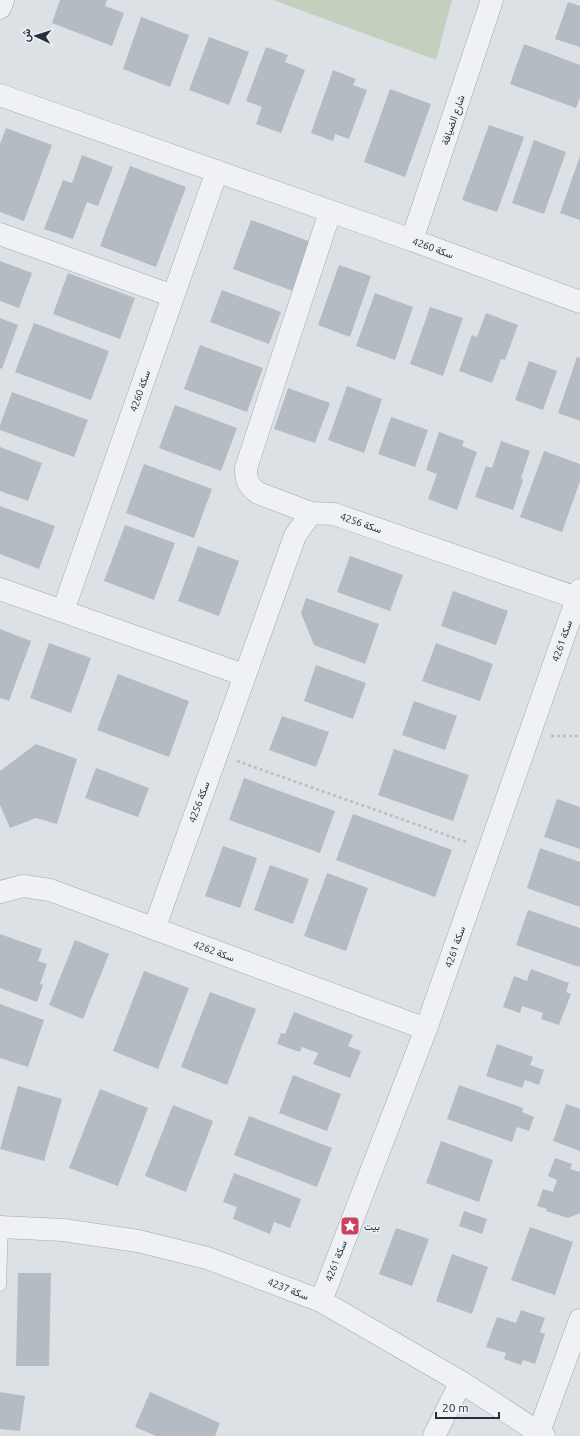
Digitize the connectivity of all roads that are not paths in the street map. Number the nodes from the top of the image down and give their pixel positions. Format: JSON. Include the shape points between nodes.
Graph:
{"nodes":[{"id":1,"x":2,"y":0,"type":"edge"},
{"id":2,"x":492,"y":0,"type":"edge"},
{"id":3,"x":0,"y":8,"type":"edge"},
{"id":4,"x":0,"y":95,"type":"edge"},
{"id":5,"x":217,"y":171,"type":"junction"},
{"id":6,"x":330,"y":212,"type":"junction"},
{"id":7,"x":0,"y":234,"type":"edge"},
{"id":8,"x":412,"y":240,"type":"junction"},
{"id":9,"x":173,"y":296,"type":"junction"},
{"id":10,"x":580,"y":302,"type":"edge"},
{"id":11,"x":311,"y":513,"type":"junction"},
{"id":12,"x":0,"y":589,"type":"edge"},
{"id":13,"x":579,"y":594,"type":"edge"},
{"id":14,"x":63,"y":611,"type":"junction"},
{"id":15,"x":244,"y":676,"type":"junction"},
{"id":16,"x":0,"y":892,"type":"edge"},
{"id":17,"x":154,"y":928,"type":"junction"},
{"id":18,"x":426,"y":1029,"type":"junction"},
{"id":19,"x":1,"y":1227,"type":"edge"},
{"id":20,"x":0,"y":1285,"type":"edge"},
{"id":21,"x":321,"y":1301,"type":"junction"},
{"id":22,"x":580,"y":1320,"type":"edge"},
{"id":23,"x":461,"y":1382,"type":"junction"},
{"id":24,"x":542,"y":1434,"type":"edge"},
{"id":25,"x":434,"y":1436,"type":"edge"}],
"edges":[{"from":1,"to":3,"type":"street"},
{"from":2,"to":8,"type":"street","name":"شارع الضيافة"},
{"from":4,"to":5,"type":"street","name":"سكة 4260"},
{"from":5,"to":6,"type":"street","name":"سكة 4260"},
{"from":5,"to":9,"type":"street","name":"سكة 4260"},
{"from":6,"to":8,"type":"street","name":"سكة 4260"},
{"from":6,"to":11,"type":"street","via":[[246,468],[246,480],[258,493]]},
{"from":7,"to":9,"type":"street"},
{"from":8,"to":10,"type":"street","name":"سكة 4260"},
{"from":9,"to":14,"type":"street","name":"سكة 4260"},
{"from":11,"to":13,"type":"street","name":"سكة 4256","via":[[334,514]]},
{"from":11,"to":15,"type":"street","name":"سكة 4256","via":[[295,536]]},
{"from":12,"to":14,"type":"street"},
{"from":13,"to":18,"type":"street","name":"سكة 4261"},
{"from":14,"to":15,"type":"street"},
{"from":15,"to":17,"type":"street","name":"سكة 4256"},
{"from":16,"to":17,"type":"street","name":"سكة 4262","via":[[23,886],[50,890]]},
{"from":17,"to":18,"type":"street","name":"سكة 4262"},
{"from":18,"to":21,"type":"street","name":"سكة 4261"},
{"from":19,"to":20,"type":"lane"},
{"from":19,"to":21,"type":"street","name":"سكة 4237","via":[[63,1230],[138,1241],[207,1258]]},
{"from":21,"to":23,"type":"street","name":"سكة 4237"},
{"from":22,"to":24,"type":"street"},
{"from":23,"to":24,"type":"street","name":"سكة 4237"},
{"from":23,"to":25,"type":"street"}]}
